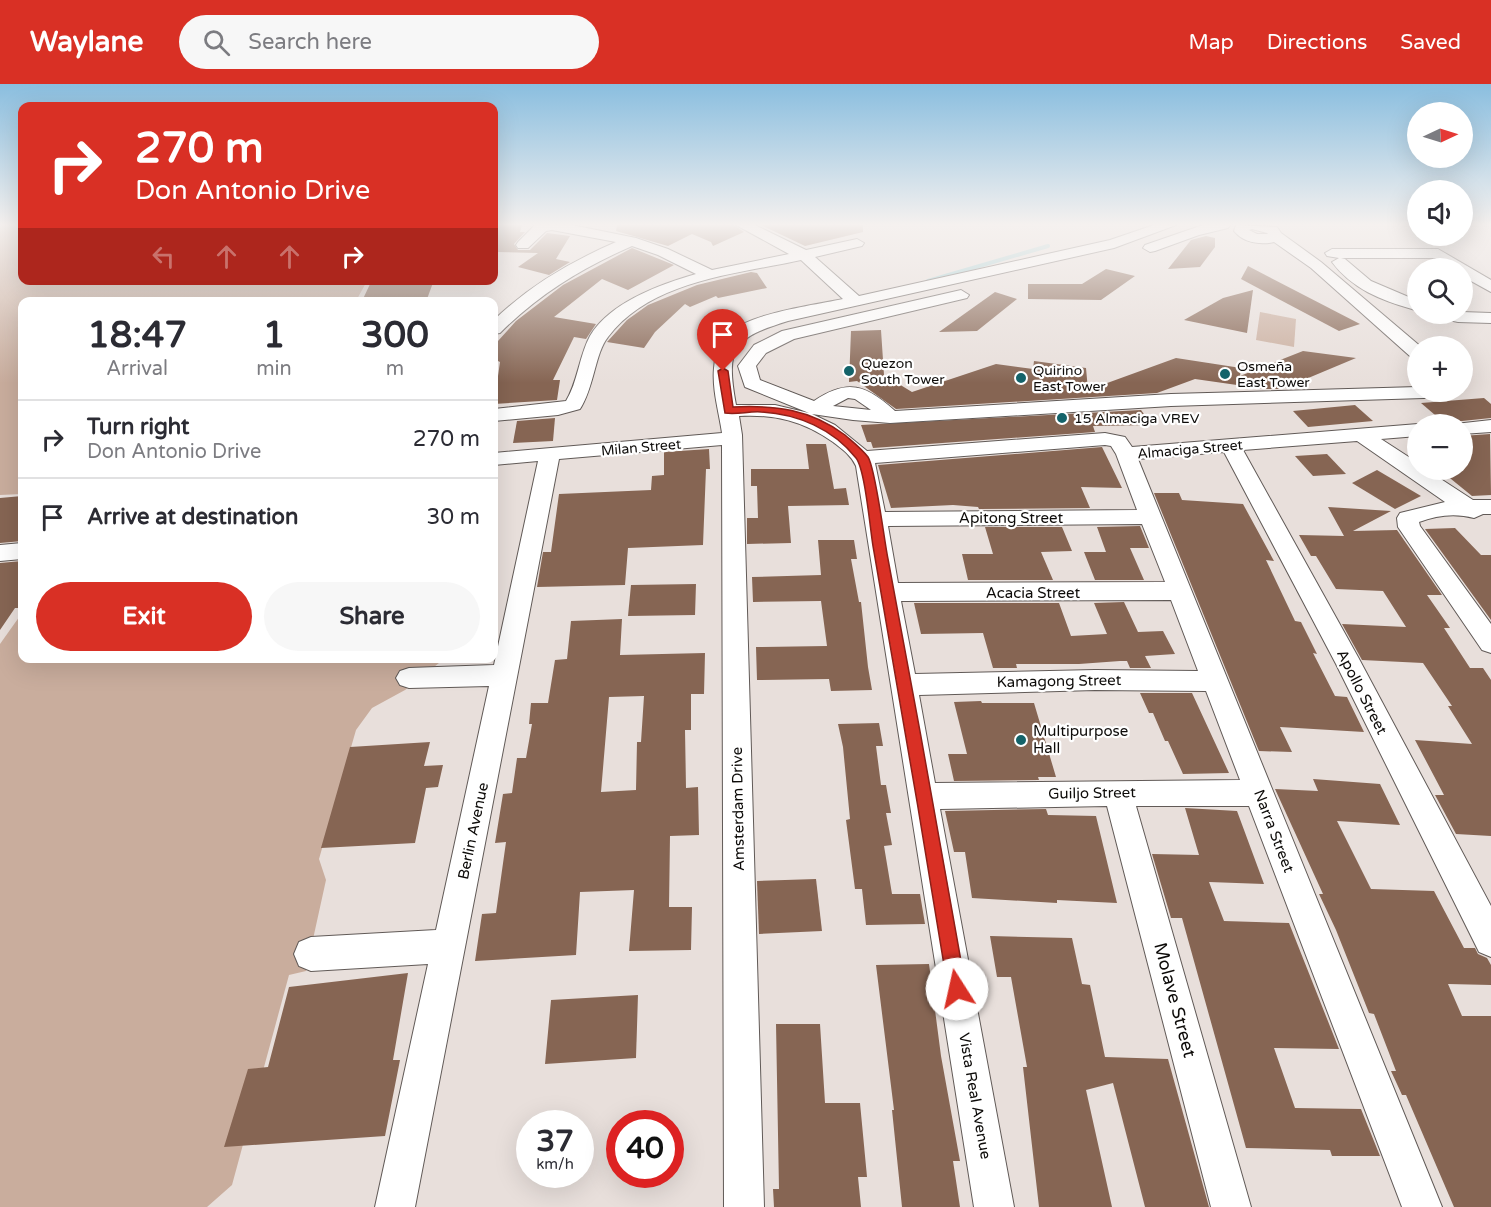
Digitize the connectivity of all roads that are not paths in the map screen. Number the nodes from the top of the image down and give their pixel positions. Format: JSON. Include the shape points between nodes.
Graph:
{"nodes":[{"id":1,"x":555,"y":277,"type":"edge"},
{"id":2,"x":699,"y":277,"type":"edge"},
{"id":3,"x":829,"y":277,"type":"edge"},
{"id":4,"x":959,"y":277,"type":"edge"},
{"id":5,"x":1036,"y":277,"type":"edge"},
{"id":6,"x":1314,"y":277,"type":"edge"},
{"id":7,"x":1355,"y":277,"type":"edge"},
{"id":8,"x":1477,"y":277,"type":"edge"},
{"id":9,"x":1491,"y":287,"type":"edge"},
{"id":10,"x":855,"y":301,"type":"junction"},
{"id":11,"x":1407,"y":302,"type":"edge"},
{"id":12,"x":1473,"y":317,"type":"edge"},
{"id":13,"x":1491,"y":318,"type":"edge"},
{"id":14,"x":498,"y":325,"type":"edge"},
{"id":15,"x":1407,"y":345,"type":"edge"},
{"id":16,"x":1407,"y":392,"type":"edge"},
{"id":17,"x":498,"y":415,"type":"edge"},
{"id":18,"x":730,"y":424,"type":"junction"},
{"id":19,"x":1491,"y":426,"type":"edge"},
{"id":20,"x":1473,"y":427,"type":"edge"},
{"id":21,"x":1407,"y":431,"type":"edge"},
{"id":22,"x":1360,"y":434,"type":"junction"},
{"id":23,"x":1230,"y":445,"type":"junction"},
{"id":24,"x":1126,"y":454,"type":"junction"},
{"id":25,"x":550,"y":455,"type":"junction"},
{"id":26,"x":863,"y":458,"type":"junction"},
{"id":27,"x":498,"y":459,"type":"edge"},
{"id":28,"x":1480,"y":507,"type":"edge"},
{"id":29,"x":1149,"y":517,"type":"junction"},
{"id":30,"x":874,"y":519,"type":"junction"},
{"id":31,"x":1491,"y":522,"type":"edge"},
{"id":32,"x":18,"y":551,"type":"edge"},
{"id":33,"x":0,"y":553,"type":"edge"},
{"id":34,"x":1178,"y":591,"type":"junction"},
{"id":35,"x":887,"y":592,"type":"junction"},
{"id":36,"x":1491,"y":643,"type":"edge"},
{"id":37,"x":505,"y":675,"type":"junction"},
{"id":38,"x":409,"y":678,"type":"dead end"},
{"id":39,"x":1214,"y":681,"type":"junction"},
{"id":40,"x":905,"y":685,"type":"junction"},
{"id":41,"x":1118,"y":793,"type":"junction"},
{"id":42,"x":1259,"y":793,"type":"junction"},
{"id":43,"x":924,"y":796,"type":"junction"},
{"id":44,"x":1479,"y":898,"type":"edge"},
{"id":45,"x":1491,"y":940,"type":"edge"},
{"id":46,"x":449,"y":946,"type":"junction"},
{"id":47,"x":311,"y":954,"type":"dead end"},
{"id":48,"x":396,"y":1207,"type":"edge"},
{"id":49,"x":744,"y":1207,"type":"edge"},
{"id":50,"x":994,"y":1207,"type":"edge"},
{"id":51,"x":1231,"y":1207,"type":"edge"},
{"id":52,"x":1422,"y":1207,"type":"edge"}],
"edges":[{"from":1,"to":14,"type":"street"},
{"from":2,"to":17,"type":"street","via":[[664,289],[632,306],[603,331],[573,405]]},
{"from":3,"to":10,"type":"street"},
{"from":4,"to":10,"type":"street","name":"Amsterdam Drive"},
{"from":5,"to":16,"type":"street","via":[[788,335],[760,349],[747,366],[752,383],[816,409],[840,392],[862,393],[890,417],[1171,400]]},
{"from":6,"to":15,"type":"street","via":[[1313,283],[1325,294],[1376,318]]},
{"from":7,"to":11,"type":"street","via":[[1376,291]]},
{"from":8,"to":9,"type":"street"},
{"from":10,"to":18,"type":"street","name":"Amsterdam Drive","via":[[784,317],[736,336],[725,351],[723,371]]},
{"from":12,"to":13,"type":"street"},
{"from":18,"to":25,"type":"street","name":"Milan Street"},
{"from":18,"to":26,"type":"street","via":[[761,409],[798,414],[824,424]]},
{"from":18,"to":49,"type":"street","name":"Amsterdam Drive"},
{"from":19,"to":20,"type":"street"},
{"from":21,"to":22,"type":"street","name":"Almaciga Street"},
{"from":22,"to":23,"type":"street","name":"Almaciga Street"},
{"from":22,"to":28,"type":"street"},
{"from":23,"to":24,"type":"street","name":"Almaciga Street"},
{"from":23,"to":44,"type":"street","name":"Apollo Street"},
{"from":24,"to":26,"type":"street","name":"Almaciga Street","via":[[1118,441],[1105,439]]},
{"from":24,"to":29,"type":"street","name":"Narra Street"},
{"from":25,"to":27,"type":"street","name":"Milan Street"},
{"from":25,"to":37,"type":"street","name":"Berlin Avenue"},
{"from":26,"to":30,"type":"street","name":"Vista Real Avenue"},
{"from":28,"to":31,"type":"street"},
{"from":28,"to":36,"type":"street","via":[[1408,518],[1409,527]]},
{"from":29,"to":30,"type":"street","name":"Apitong Street"},
{"from":29,"to":34,"type":"street","name":"Narra Street"},
{"from":30,"to":35,"type":"street","name":"Vista Real Avenue"},
{"from":32,"to":33,"type":"street"},
{"from":34,"to":35,"type":"street","name":"Acacia Street"},
{"from":34,"to":39,"type":"street","name":"Narra Street"},
{"from":35,"to":40,"type":"street","name":"Vista Real Avenue"},
{"from":37,"to":38,"type":"street"},
{"from":37,"to":46,"type":"street","name":"Berlin Avenue"},
{"from":39,"to":40,"type":"street","name":"Kamagong Street"},
{"from":39,"to":42,"type":"street","name":"Narra Street"},
{"from":40,"to":43,"type":"street","name":"Vista Real Avenue"},
{"from":41,"to":42,"type":"street","name":"Guiljo Street"},
{"from":41,"to":43,"type":"street","name":"Guiljo Street"},
{"from":41,"to":51,"type":"street","name":"Molave Street"},
{"from":42,"to":52,"type":"street","name":"Narra Street"},
{"from":43,"to":50,"type":"street","name":"Vista Real Avenue"},
{"from":44,"to":45,"type":"street","name":"Apollo Street"},
{"from":46,"to":47,"type":"street"},
{"from":46,"to":48,"type":"street","name":"Berlin Avenue"}]}
